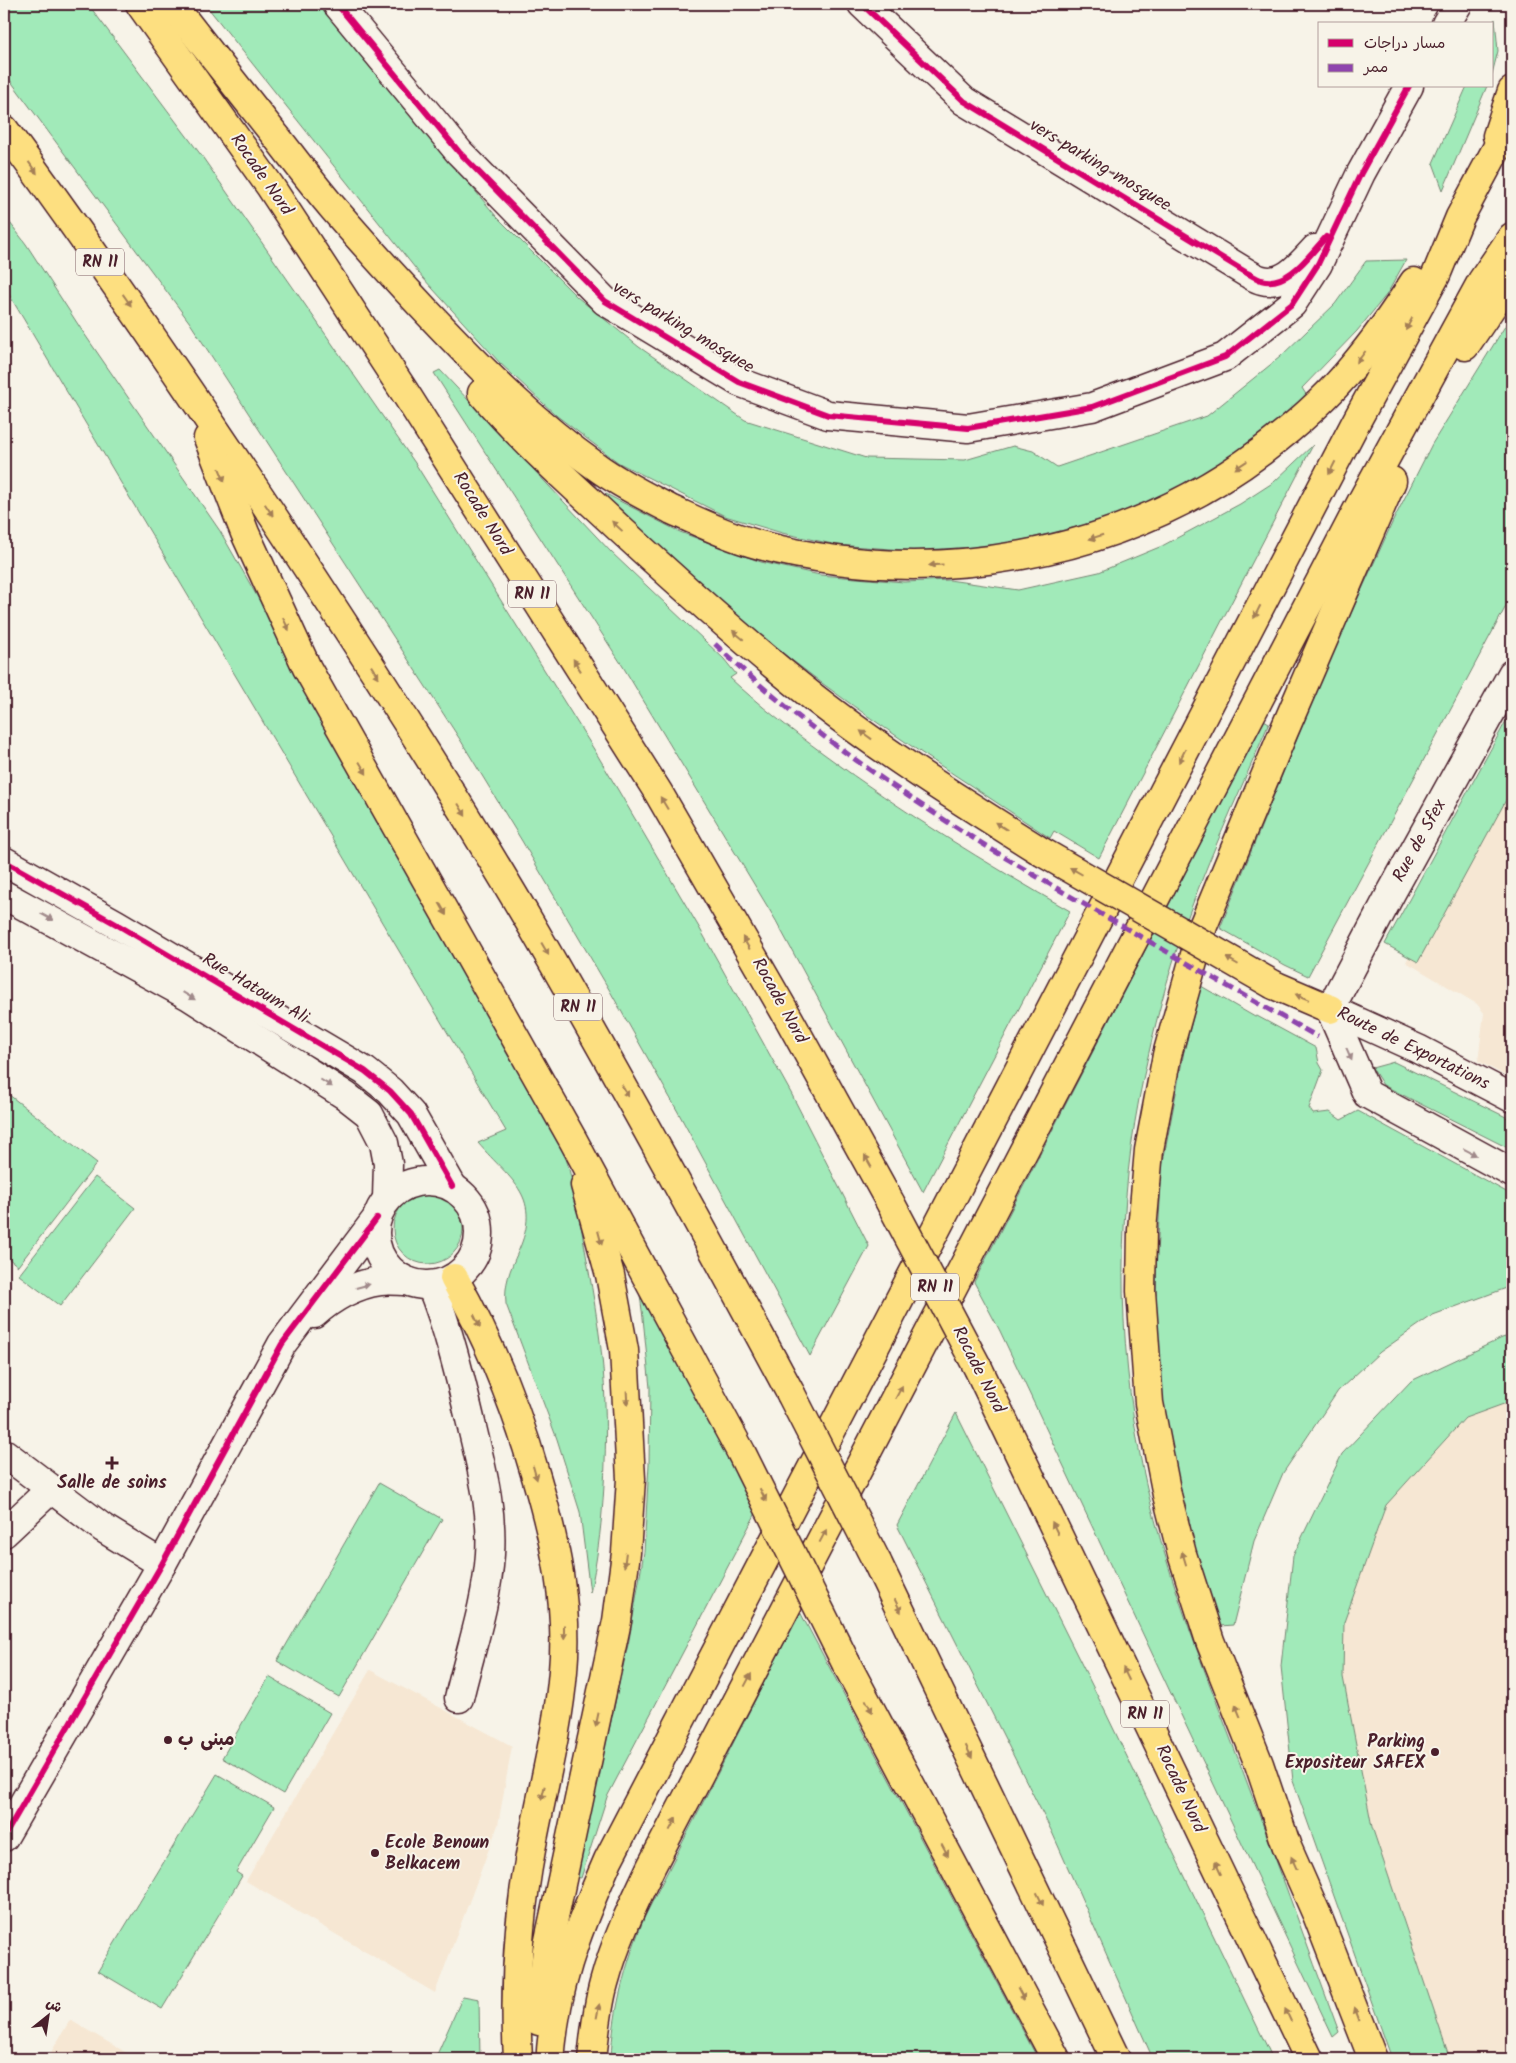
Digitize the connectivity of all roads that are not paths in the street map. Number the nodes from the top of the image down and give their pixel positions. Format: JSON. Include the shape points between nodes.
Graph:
{"nodes":[{"id":1,"x":140,"y":4,"type":"edge"},
{"id":2,"x":172,"y":4,"type":"edge"},
{"id":3,"x":337,"y":4,"type":"edge"},
{"id":4,"x":862,"y":4,"type":"edge"},
{"id":5,"x":1458,"y":4,"type":"edge"},
{"id":6,"x":1447,"y":22,"type":"edge"},
{"id":7,"x":1408,"y":88,"type":"edge"},
{"id":8,"x":1512,"y":91,"type":"edge"},
{"id":9,"x":1512,"y":120,"type":"edge"},
{"id":10,"x":4,"y":129,"type":"edge"},
{"id":11,"x":1512,"y":143,"type":"edge"},
{"id":12,"x":1481,"y":177,"type":"junction"},
{"id":13,"x":1460,"y":218,"type":"junction"},
{"id":14,"x":1334,"y":228,"type":"junction"},
{"id":15,"x":1512,"y":237,"type":"edge"},
{"id":16,"x":377,"y":259,"type":"junction"},
{"id":17,"x":1512,"y":269,"type":"edge"},
{"id":18,"x":1512,"y":277,"type":"edge"},
{"id":19,"x":1467,"y":308,"type":"junction"},
{"id":20,"x":1441,"y":355,"type":"junction"},
{"id":21,"x":194,"y":396,"type":"junction"},
{"id":22,"x":1421,"y":420,"type":"junction"},
{"id":23,"x":1512,"y":674,"type":"edge"},
{"id":24,"x":4,"y":861,"type":"edge"},
{"id":25,"x":4,"y":895,"type":"edge"},
{"id":26,"x":1330,"y":1009,"type":"junction"},
{"id":27,"x":1512,"y":1098,"type":"edge"},
{"id":28,"x":573,"y":1140,"type":"junction"},
{"id":29,"x":1512,"y":1173,"type":"edge"},
{"id":30,"x":452,"y":1186,"type":"junction"},
{"id":31,"x":382,"y":1208,"type":"junction"},
{"id":32,"x":431,"y":1282,"type":"junction"},
{"id":33,"x":282,"y":1344,"type":"junction"},
{"id":34,"x":4,"y":1453,"type":"edge"},
{"id":35,"x":51,"y":1489,"type":"junction"},
{"id":36,"x":4,"y":1533,"type":"edge"},
{"id":37,"x":162,"y":1564,"type":"junction"},
{"id":38,"x":459,"y":1698,"type":"dead end"},
{"id":39,"x":4,"y":1837,"type":"edge"},
{"id":40,"x":518,"y":2059,"type":"edge"},
{"id":41,"x":538,"y":2059,"type":"edge"},
{"id":42,"x":551,"y":2059,"type":"edge"},
{"id":43,"x":592,"y":2059,"type":"edge"},
{"id":44,"x":1056,"y":2059,"type":"edge"},
{"id":45,"x":1116,"y":2059,"type":"edge"},
{"id":46,"x":1309,"y":2059,"type":"edge"},
{"id":47,"x":1373,"y":2059,"type":"edge"}],
"edges":[{"from":46,"to":1,"type":"highway","name":"Rocade Nord","number":"RN 11","one_way":true,"bridge":true,"via":[[979,1370],[785,1010],[658,792],[404,391],[270,186]]},
{"from":2,"to":16,"type":"highway","via":[[330,205]]},
{"from":3,"to":14,"type":"street","name":"vers parking mosquee","via":[[459,152],[605,302],[738,382],[828,415],[968,428],[1092,407],[1225,357],[1292,304],[1318,264]]},
{"from":4,"to":14,"type":"street","name":"vers parking mosquee","via":[[964,101],[1262,281],[1281,279],[1294,271]]},
{"from":5,"to":6,"type":"street"},
{"from":7,"to":14,"type":"street","name":"vers parking mosquee"},
{"from":8,"to":12,"type":"highway"},
{"from":9,"to":12,"type":"highway"},
{"from":10,"to":21,"type":"highway","number":"RN 11","one_way":true},
{"from":11,"to":12,"type":"highway"},
{"from":12,"to":13,"type":"highway"},
{"from":13,"to":16,"type":"highway","one_way":true,"via":[[1354,365],[1284,433],[1230,472],[1150,517],[1070,545],[991,561],[930,565],[847,561],[757,544],[726,534],[644,496],[593,465],[512,400]]},
{"from":13,"to":42,"type":"highway","one_way":true,"via":[[1436,275],[608,1860],[566,1968],[557,2007]]},
{"from":15,"to":19,"type":"highway"},
{"from":26,"to":16,"type":"highway","one_way":true,"bridge":true,"via":[[1274,985],[1042,852],[899,759],[814,698],[726,626],[566,479],[495,408],[424,324]]},
{"from":17,"to":19,"type":"highway"},
{"from":18,"to":22,"type":"highway","via":[[1462,350]]},
{"from":19,"to":20,"type":"highway"},
{"from":20,"to":22,"type":"highway"},
{"from":43,"to":20,"type":"highway","one_way":true,"via":[[604,1982],[619,1937],[651,1867]]},
{"from":21,"to":28,"type":"highway","one_way":true,"via":[[245,533],[307,668]]},
{"from":21,"to":45,"type":"highway","number":"RN 11","one_way":true,"bridge":true,"via":[[437,768],[673,1174],[877,1562]]},
{"from":47,"to":22,"type":"highway","one_way":true,"via":[[1324,1932],[1286,1847],[1259,1764],[1210,1640],[1174,1525],[1149,1403],[1141,1291],[1142,1230],[1149,1150],[1158,1098],[1203,926],[1386,493]]},
{"from":23,"to":26,"type":"street","name":"Rue de Sfex"},
{"from":24,"to":30,"type":"street","name":"Rue Hatoum Ali","via":[[365,1071],[411,1114]]},
{"from":25,"to":31,"type":"street","one_way":true,"via":[[189,996],[369,1114],[384,1143],[388,1164]]},
{"from":26,"to":27,"type":"street","name":"Route de Exportations","via":[[1418,1049]]},
{"from":26,"to":29,"type":"street","name":"Route de Exportations","one_way":true,"via":[[1367,1094]]},
{"from":28,"to":41,"type":"highway","one_way":true,"via":[[610,1275],[624,1350],[631,1478],[617,1621],[547,1950],[539,2012]]},
{"from":28,"to":44,"type":"highway","one_way":true,"bridge":true,"via":[[741,1452],[846,1663]]},
{"from":30,"to":31,"type":"street","via":[[435,1180],[417,1181],[401,1187]]},
{"from":30,"to":32,"type":"street","via":[[466,1197],[477,1213],[480,1231],[478,1250],[469,1266]]},
{"from":31,"to":32,"type":"street","via":[[374,1233],[383,1262],[394,1273]]},
{"from":31,"to":33,"type":"street"},
{"from":33,"to":32,"type":"street","one_way":true,"via":[[326,1303],[354,1288],[380,1281]]},
{"from":32,"to":38,"type":"street","via":[[463,1388],[488,1497],[491,1525],[487,1581]]},
{"from":32,"to":40,"type":"highway","one_way":true,"via":[[482,1331],[522,1427],[549,1520],[562,1586],[564,1670],[523,1900],[516,2003]]},
{"from":33,"to":37,"type":"street"},
{"from":34,"to":35,"type":"street"},
{"from":35,"to":36,"type":"street"},
{"from":35,"to":37,"type":"street","via":[[103,1528]]},
{"from":37,"to":39,"type":"street"}]}
